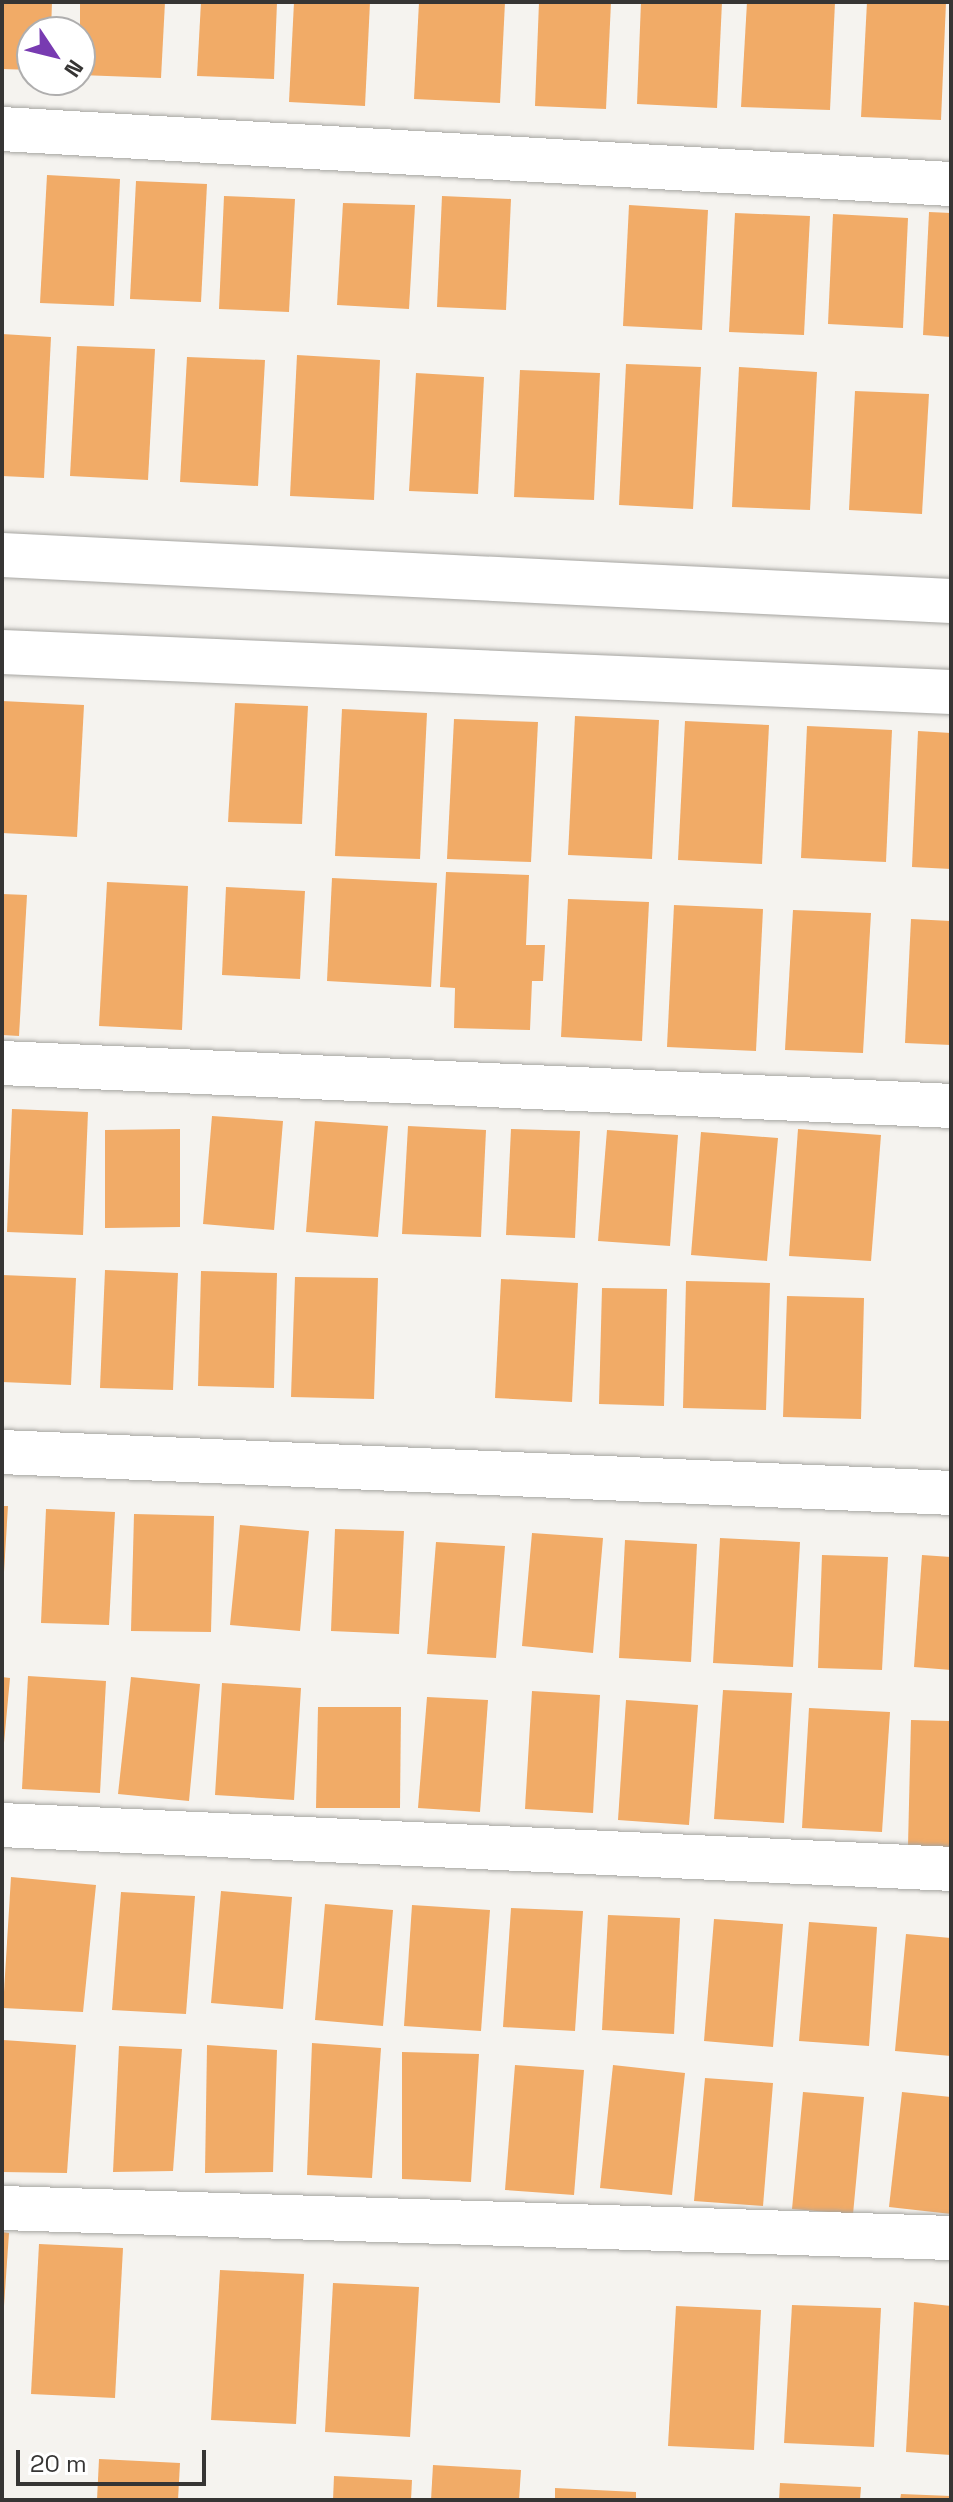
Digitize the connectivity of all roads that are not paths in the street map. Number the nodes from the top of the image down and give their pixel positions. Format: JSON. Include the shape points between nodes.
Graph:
{"nodes":[{"id":1,"x":2,"y":129,"type":"edge"},
{"id":2,"x":951,"y":184,"type":"edge"},
{"id":3,"x":2,"y":555,"type":"edge"},
{"id":4,"x":951,"y":601,"type":"edge"},
{"id":5,"x":2,"y":652,"type":"edge"},
{"id":6,"x":951,"y":692,"type":"edge"},
{"id":7,"x":2,"y":1063,"type":"edge"},
{"id":8,"x":951,"y":1106,"type":"edge"},
{"id":9,"x":2,"y":1452,"type":"edge"},
{"id":10,"x":951,"y":1493,"type":"edge"},
{"id":11,"x":2,"y":1825,"type":"edge"},
{"id":12,"x":951,"y":1869,"type":"edge"},
{"id":13,"x":2,"y":2208,"type":"edge"},
{"id":14,"x":951,"y":2238,"type":"edge"}],
"edges":[{"from":1,"to":2,"type":"street"},
{"from":3,"to":4,"type":"street"},
{"from":5,"to":6,"type":"street"},
{"from":7,"to":8,"type":"street"},
{"from":9,"to":10,"type":"street"},
{"from":11,"to":12,"type":"street"},
{"from":13,"to":14,"type":"street"}]}
